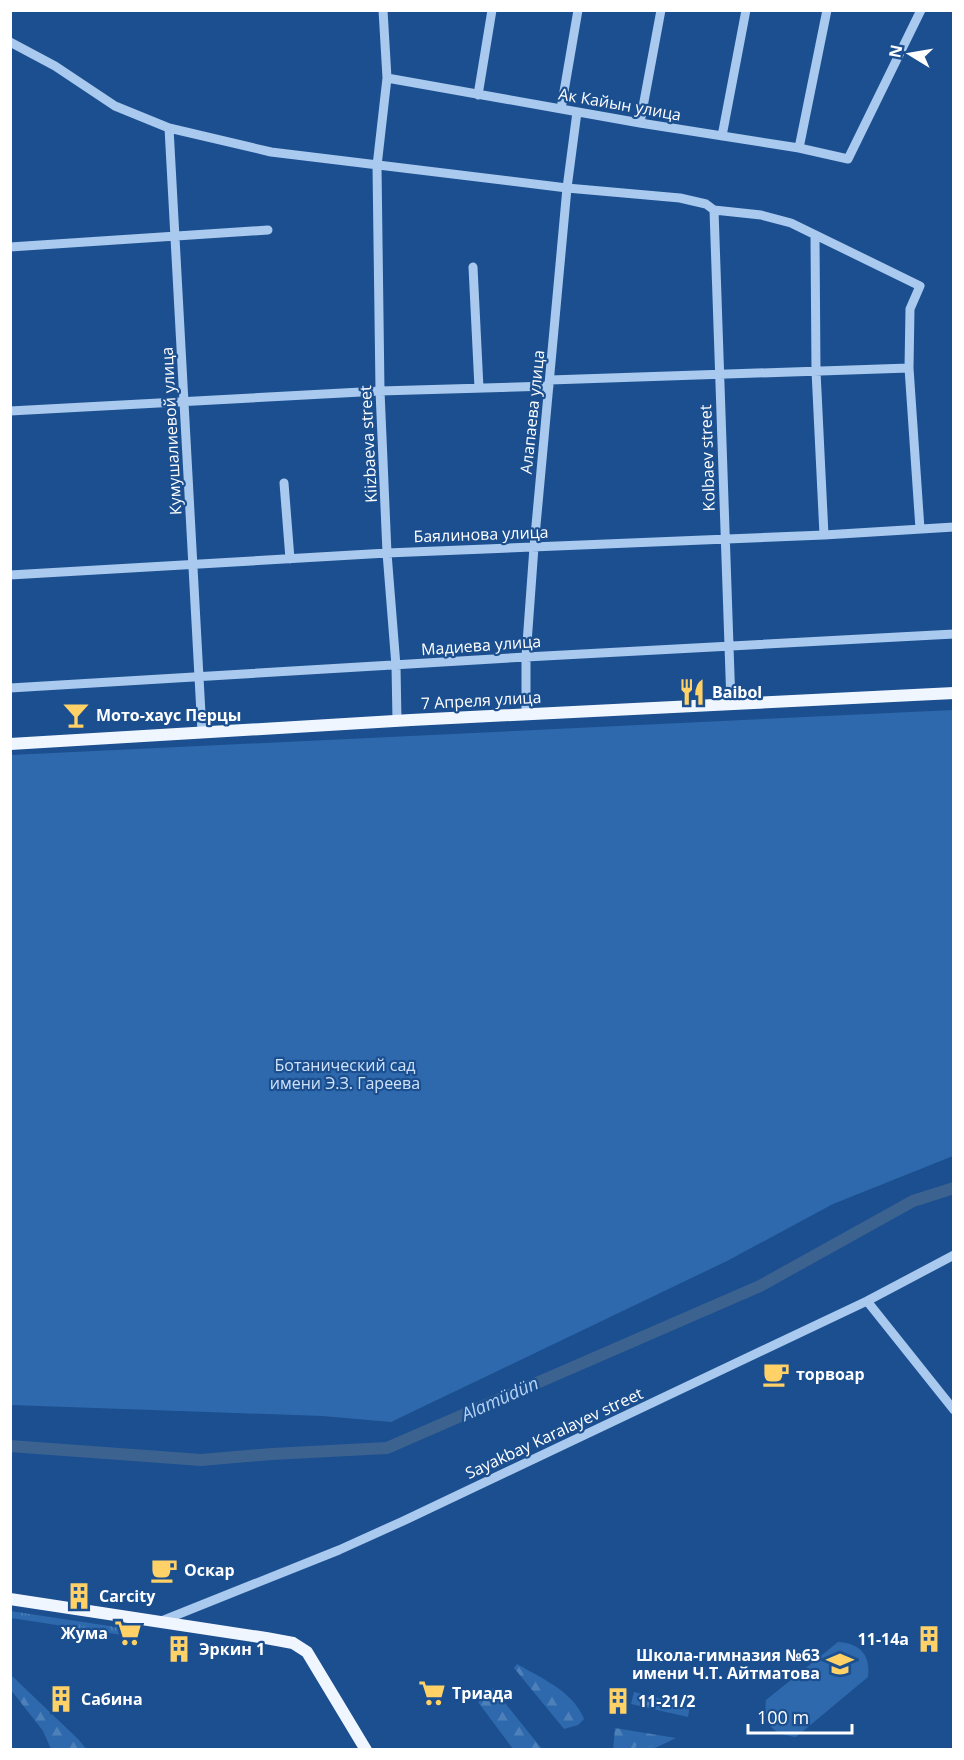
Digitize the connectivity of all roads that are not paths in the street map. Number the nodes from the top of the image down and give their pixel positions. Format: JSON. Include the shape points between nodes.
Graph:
{"nodes":[{"id":1,"x":383,"y":10,"type":"edge"},
{"id":2,"x":492,"y":10,"type":"edge"},
{"id":3,"x":578,"y":10,"type":"edge"},
{"id":4,"x":661,"y":10,"type":"edge"},
{"id":5,"x":746,"y":10,"type":"edge"},
{"id":6,"x":827,"y":10,"type":"edge"},
{"id":7,"x":921,"y":10,"type":"edge"},
{"id":8,"x":10,"y":42,"type":"edge"},
{"id":9,"x":387,"y":78,"type":"junction"},
{"id":10,"x":478,"y":95,"type":"junction"},
{"id":11,"x":561,"y":109,"type":"junction"},
{"id":12,"x":577,"y":112,"type":"junction"},
{"id":13,"x":640,"y":123,"type":"junction"},
{"id":14,"x":169,"y":128,"type":"junction"},
{"id":15,"x":722,"y":136,"type":"junction"},
{"id":16,"x":799,"y":148,"type":"junction"},
{"id":17,"x":377,"y":166,"type":"junction"},
{"id":18,"x":567,"y":188,"type":"junction"},
{"id":19,"x":714,"y":210,"type":"junction"},
{"id":20,"x":268,"y":230,"type":"dead end"},
{"id":21,"x":815,"y":236,"type":"junction"},
{"id":22,"x":175,"y":237,"type":"junction"},
{"id":23,"x":10,"y":248,"type":"edge"},
{"id":24,"x":474,"y":267,"type":"dead end"},
{"id":25,"x":909,"y":368,"type":"junction"},
{"id":26,"x":816,"y":371,"type":"junction"},
{"id":27,"x":719,"y":375,"type":"junction"},
{"id":28,"x":550,"y":383,"type":"junction"},
{"id":29,"x":479,"y":388,"type":"junction"},
{"id":30,"x":380,"y":391,"type":"junction"},
{"id":31,"x":184,"y":401,"type":"junction"},
{"id":32,"x":10,"y":411,"type":"edge"},
{"id":33,"x":284,"y":483,"type":"dead end"},
{"id":34,"x":954,"y":527,"type":"edge"},
{"id":35,"x":920,"y":529,"type":"junction"},
{"id":36,"x":824,"y":535,"type":"junction"},
{"id":37,"x":724,"y":539,"type":"junction"},
{"id":38,"x":534,"y":547,"type":"junction"},
{"id":39,"x":387,"y":553,"type":"junction"},
{"id":40,"x":290,"y":559,"type":"junction"},
{"id":41,"x":193,"y":565,"type":"junction"},
{"id":42,"x":10,"y":575,"type":"edge"},
{"id":43,"x":954,"y":634,"type":"edge"},
{"id":44,"x":729,"y":646,"type":"junction"},
{"id":45,"x":526,"y":657,"type":"junction"},
{"id":46,"x":396,"y":666,"type":"junction"},
{"id":47,"x":199,"y":676,"type":"junction"},
{"id":48,"x":10,"y":688,"type":"edge"},
{"id":49,"x":954,"y":693,"type":"edge"},
{"id":50,"x":731,"y":704,"type":"junction"},
{"id":51,"x":526,"y":714,"type":"junction"},
{"id":52,"x":397,"y":721,"type":"junction"},
{"id":53,"x":202,"y":732,"type":"junction"},
{"id":54,"x":10,"y":744,"type":"edge"},
{"id":55,"x":954,"y":1255,"type":"edge"},
{"id":56,"x":867,"y":1301,"type":"junction"},
{"id":57,"x":954,"y":1410,"type":"edge"},
{"id":58,"x":10,"y":1599,"type":"edge"},
{"id":59,"x":159,"y":1622,"type":"junction"},
{"id":60,"x":366,"y":1749,"type":"edge"}],
"edges":[{"from":1,"to":9,"type":"street","name":"Kiizbaeva street"},
{"from":2,"to":10,"type":"street"},
{"from":3,"to":11,"type":"street"},
{"from":4,"to":13,"type":"street"},
{"from":5,"to":15,"type":"street"},
{"from":6,"to":16,"type":"street"},
{"from":7,"to":16,"type":"street","name":"Ак Кайын улица","via":[[848,159]]},
{"from":8,"to":14,"type":"street","via":[[115,106]]},
{"from":9,"to":10,"type":"street","name":"Ак Кайын улица"},
{"from":9,"to":17,"type":"street","name":"Kiizbaeva street"},
{"from":10,"to":11,"type":"street","name":"Ак Кайын улица"},
{"from":11,"to":12,"type":"street","name":"Ак Кайын улица"},
{"from":12,"to":13,"type":"street","name":"Ак Кайын улица"},
{"from":12,"to":18,"type":"street","name":"Алапаева улица"},
{"from":13,"to":15,"type":"street","name":"Ак Кайын улица"},
{"from":14,"to":17,"type":"street","via":[[271,152]]},
{"from":14,"to":22,"type":"street","name":"Кумушалиевой улица"},
{"from":15,"to":16,"type":"street","name":"Ак Кайын улица"},
{"from":17,"to":18,"type":"street"},
{"from":17,"to":30,"type":"street","name":"Kiizbaeva street"},
{"from":18,"to":19,"type":"street","via":[[680,198]]},
{"from":18,"to":28,"type":"street","name":"Алапаева улица"},
{"from":19,"to":21,"type":"street","via":[[761,215],[791,223]]},
{"from":19,"to":27,"type":"street","name":"Kolbaev street"},
{"from":20,"to":22,"type":"street"},
{"from":21,"to":25,"type":"street","via":[[920,286],[910,309]]},
{"from":21,"to":26,"type":"street"},
{"from":22,"to":23,"type":"street"},
{"from":22,"to":31,"type":"street","name":"Кумушалиевой улица"},
{"from":24,"to":29,"type":"street"},
{"from":25,"to":26,"type":"street"},
{"from":25,"to":35,"type":"street"},
{"from":26,"to":27,"type":"street"},
{"from":26,"to":36,"type":"street"},
{"from":27,"to":28,"type":"street"},
{"from":27,"to":37,"type":"street","name":"Kolbaev street"},
{"from":28,"to":29,"type":"street"},
{"from":28,"to":38,"type":"street","name":"Алапаева улица"},
{"from":29,"to":30,"type":"street"},
{"from":30,"to":31,"type":"street"},
{"from":30,"to":39,"type":"street","name":"Kiizbaeva street"},
{"from":31,"to":32,"type":"street"},
{"from":31,"to":41,"type":"street","name":"Кумушалиевой улица"},
{"from":33,"to":40,"type":"street"},
{"from":34,"to":35,"type":"street","name":"Баялинова улица"},
{"from":35,"to":36,"type":"street","name":"Баялинова улица"},
{"from":36,"to":37,"type":"street","name":"Баялинова улица"},
{"from":37,"to":38,"type":"street","name":"Баялинова улица"},
{"from":37,"to":44,"type":"street","name":"Kolbaev street"},
{"from":38,"to":39,"type":"street","name":"Баялинова улица"},
{"from":38,"to":45,"type":"street","name":"Алапаева улица"},
{"from":39,"to":40,"type":"street","name":"Баялинова улица"},
{"from":39,"to":46,"type":"street","name":"Kiizbaeva street"},
{"from":40,"to":41,"type":"street","name":"Баялинова улица"},
{"from":41,"to":42,"type":"street","name":"Баялинова улица"},
{"from":41,"to":47,"type":"street","name":"Кумушалиевой улица"},
{"from":43,"to":44,"type":"street","name":"Мадиева улица"},
{"from":44,"to":45,"type":"street","name":"Мадиева улица"},
{"from":44,"to":50,"type":"street","name":"Kolbaev street"},
{"from":45,"to":46,"type":"street","name":"Мадиева улица"},
{"from":45,"to":51,"type":"street","name":"Алапаева улица"},
{"from":46,"to":47,"type":"street","name":"Мадиева улица"},
{"from":46,"to":52,"type":"street","name":"Kiizbaeva street"},
{"from":47,"to":48,"type":"street","name":"Мадиева улица"},
{"from":47,"to":53,"type":"street","name":"Кумушалиевой улица"},
{"from":49,"to":50,"type":"main road","name":"7 Апреля улица"},
{"from":50,"to":51,"type":"main road","name":"7 Апреля улица"},
{"from":51,"to":52,"type":"main road","name":"7 Апреля улица"},
{"from":52,"to":53,"type":"main road","name":"7 Апреля улица"},
{"from":53,"to":54,"type":"main road","name":"7 Апреля улица"},
{"from":55,"to":56,"type":"street","name":"Sayakbay Karalayev street"},
{"from":56,"to":57,"type":"street"},
{"from":56,"to":59,"type":"street","name":"Sayakbay Karalayev street","via":[[401,1522]]},
{"from":58,"to":59,"type":"main road"},
{"from":59,"to":60,"type":"main road","via":[[299,1645]]}]}
